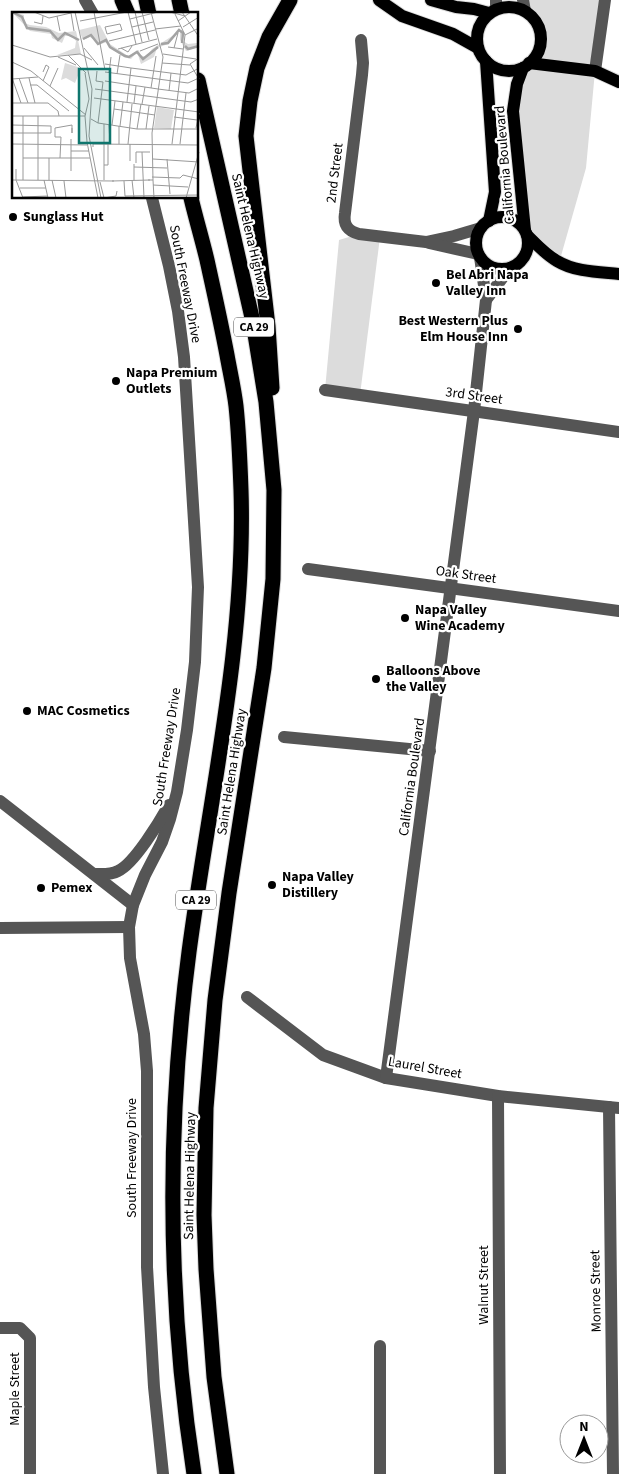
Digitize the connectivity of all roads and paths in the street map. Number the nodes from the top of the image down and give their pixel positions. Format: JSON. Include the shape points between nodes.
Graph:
{"nodes":[{"id":1,"x":85,"y":0,"type":"edge"},
{"id":2,"x":122,"y":0,"type":"edge"},
{"id":3,"x":303,"y":0,"type":"edge"},
{"id":4,"x":378,"y":0,"type":"edge"},
{"id":5,"x":431,"y":0,"type":"edge"},
{"id":6,"x":605,"y":0,"type":"edge"},
{"id":7,"x":473,"y":4,"type":"edge"},
{"id":8,"x":524,"y":5,"type":"edge"},
{"id":9,"x":286,"y":6,"type":"edge"},
{"id":10,"x":494,"y":7,"type":"edge"},
{"id":11,"x":92,"y":12,"type":"edge"},
{"id":12,"x":127,"y":12,"type":"edge"},
{"id":13,"x":360,"y":40,"type":"dead end"},
{"id":14,"x":478,"y":48,"type":"junction"},
{"id":15,"x":486,"y":61,"type":"junction"},
{"id":16,"x":526,"y":66,"type":"junction"},
{"id":17,"x":595,"y":71,"type":"junction"},
{"id":18,"x":619,"y":82,"type":"edge"},
{"id":19,"x":199,"y":84,"type":"edge"},
{"id":20,"x":152,"y":199,"type":"edge"},
{"id":21,"x":182,"y":199,"type":"edge"},
{"id":22,"x":191,"y":199,"type":"edge"},
{"id":23,"x":485,"y":224,"type":"junction"},
{"id":24,"x":526,"y":232,"type":"junction"},
{"id":25,"x":426,"y":242,"type":"junction"},
{"id":26,"x":479,"y":256,"type":"junction"},
{"id":27,"x":509,"y":269,"type":"junction"},
{"id":28,"x":619,"y":274,"type":"edge"},
{"id":29,"x":486,"y":300,"type":"junction"},
{"id":30,"x":222,"y":329,"type":"junction"},
{"id":31,"x":324,"y":390,"type":"dead end"},
{"id":32,"x":474,"y":411,"type":"junction"},
{"id":33,"x":619,"y":432,"type":"edge"},
{"id":34,"x":308,"y":569,"type":"dead end"},
{"id":35,"x":273,"y":579,"type":"junction"},
{"id":36,"x":451,"y":588,"type":"junction"},
{"id":37,"x":619,"y":611,"type":"edge"},
{"id":38,"x":284,"y":736,"type":"dead end"},
{"id":39,"x":430,"y":751,"type":"junction"},
{"id":40,"x":177,"y":792,"type":"junction"},
{"id":41,"x":0,"y":801,"type":"edge"},
{"id":42,"x":94,"y":874,"type":"junction"},
{"id":43,"x":133,"y":905,"type":"junction"},
{"id":44,"x":129,"y":927,"type":"junction"},
{"id":45,"x":0,"y":928,"type":"edge"},
{"id":46,"x":247,"y":997,"type":"dead end"},
{"id":47,"x":386,"y":1078,"type":"junction"},
{"id":48,"x":498,"y":1096,"type":"junction"},
{"id":49,"x":614,"y":1108,"type":"edge"},
{"id":50,"x":0,"y":1328,"type":"edge"},
{"id":51,"x":380,"y":1346,"type":"dead end"},
{"id":52,"x":30,"y":1474,"type":"edge"},
{"id":53,"x":163,"y":1474,"type":"edge"},
{"id":54,"x":194,"y":1474,"type":"edge"},
{"id":55,"x":227,"y":1474,"type":"edge"},
{"id":56,"x":380,"y":1474,"type":"edge"},
{"id":57,"x":500,"y":1474,"type":"edge"},
{"id":58,"x":613,"y":1474,"type":"edge"}],
"edges":[{"from":1,"to":11,"type":"street"},
{"from":2,"to":12,"type":"highway"},
{"from":3,"to":9,"type":"highway"},
{"from":4,"to":14,"type":"main road","via":[[402,16],[454,34]]},
{"from":5,"to":7,"type":"main road","via":[[456,8]]},
{"from":6,"to":17,"type":"street"},
{"from":7,"to":10,"type":"main road"},
{"from":8,"to":10,"type":"main road"},
{"from":8,"to":16,"type":"main road","via":[[541,36],[536,56]]},
{"from":9,"to":35,"type":"highway","via":[[257,68],[246,136],[280,464]]},
{"from":10,"to":14,"type":"main road","via":[[477,32]]},
{"from":13,"to":25,"type":"street","name":"2nd Street","via":[[362,75],[344,220],[352,232],[359,234]]},
{"from":14,"to":15,"type":"main road"},
{"from":15,"to":16,"type":"main road","via":[[502,70]]},
{"from":15,"to":23,"type":"main road","name":"California Boulevard","via":[[495,192]]},
{"from":16,"to":17,"type":"main road"},
{"from":16,"to":24,"type":"main road","name":"California Boulevard","via":[[516,84],[513,111]]},
{"from":17,"to":18,"type":"main road"},
{"from":19,"to":35,"type":"highway","name":"Saint Helena Highway","number":"CA 29","via":[[253,322],[266,402],[274,490]]},
{"from":20,"to":40,"type":"street","name":"South Freeway Drive","via":[[169,266],[184,357],[197,572],[195,662]]},
{"from":21,"to":30,"type":"highway"},
{"from":22,"to":30,"type":"highway","name":"Saint Helena Highway","number":"CA 29"},
{"from":23,"to":24,"type":"main road","via":[[506,218],[515,220]]},
{"from":23,"to":25,"type":"street","name":"2nd Street"},
{"from":23,"to":26,"type":"main road","via":[[476,242]]},
{"from":24,"to":27,"type":"main road","via":[[527,251],[517,265]]},
{"from":24,"to":28,"type":"main road","via":[[559,263],[583,270]]},
{"from":25,"to":26,"type":"street","name":"2nd Street"},
{"from":26,"to":27,"type":"main road","via":[[492,268]]},
{"from":26,"to":29,"type":"street","name":"California Boulevard"},
{"from":27,"to":29,"type":"street"},
{"from":29,"to":32,"type":"street","name":"California Boulevard"},
{"from":30,"to":54,"type":"highway","name":"Saint Helena Highway","number":"CA 29","via":[[236,404],[241,491],[240,577],[232,664],[182,1007],[173,1114],[172,1222],[177,1329]]},
{"from":31,"to":32,"type":"street","name":"3rd Street"},
{"from":32,"to":33,"type":"street","name":"3rd Street"},
{"from":32,"to":36,"type":"street","name":"California Boulevard"},
{"from":34,"to":36,"type":"street","name":"Oak Street"},
{"from":35,"to":55,"type":"highway","name":"Saint Helena Highway","number":"CA 29","via":[[264,668],[215,1000],[206,1108],[206,1278]]},
{"from":36,"to":37,"type":"street","name":"Oak Street"},
{"from":36,"to":39,"type":"street","name":"California Boulevard"},
{"from":38,"to":39,"type":"street"},
{"from":39,"to":47,"type":"street","name":"California Boulevard"},
{"from":40,"to":42,"type":"street","via":[[127,865],[110,874]]},
{"from":40,"to":43,"type":"street","name":"South Freeway Drive","via":[[162,842]]},
{"from":41,"to":42,"type":"street"},
{"from":42,"to":43,"type":"street"},
{"from":43,"to":44,"type":"street","name":"South Freeway Drive"},
{"from":44,"to":45,"type":"street"},
{"from":44,"to":53,"type":"street","name":"South Freeway Drive","via":[[130,958],[147,1070],[147,1267]]},
{"from":46,"to":47,"type":"street","name":"Laurel Street","via":[[323,1055]]},
{"from":47,"to":48,"type":"street","name":"Laurel Street"},
{"from":48,"to":49,"type":"street","name":"Laurel Street"},
{"from":48,"to":57,"type":"street","name":"Walnut Street"},
{"from":49,"to":58,"type":"street","name":"Monroe Street"},
{"from":50,"to":52,"type":"street","name":"Maple Street","via":[[20,1328],[30,1338]]},
{"from":51,"to":56,"type":"street"}]}
